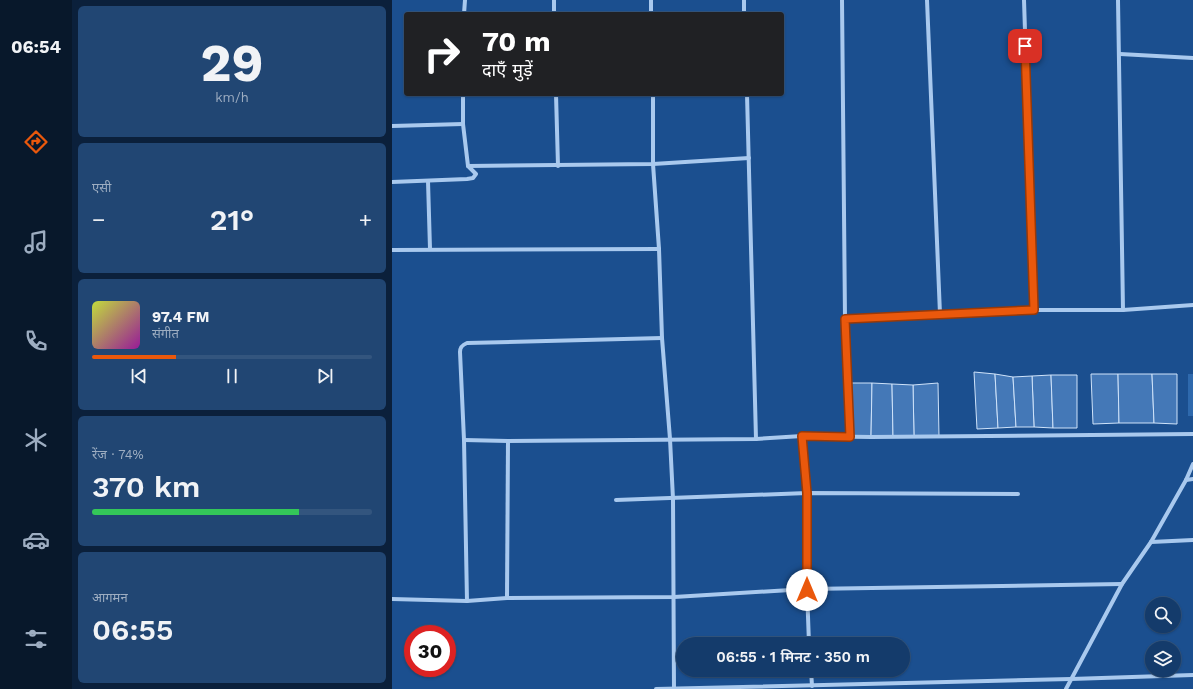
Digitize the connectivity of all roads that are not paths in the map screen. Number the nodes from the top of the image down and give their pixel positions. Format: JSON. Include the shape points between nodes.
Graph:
{"nodes":[{"id":1,"x":465,"y":0,"type":"edge"},
{"id":2,"x":554,"y":0,"type":"edge"},
{"id":3,"x":650,"y":0,"type":"edge"},
{"id":4,"x":744,"y":0,"type":"edge"},
{"id":5,"x":842,"y":0,"type":"edge"},
{"id":6,"x":927,"y":0,"type":"edge"},
{"id":7,"x":1024,"y":0,"type":"edge"},
{"id":8,"x":1118,"y":0,"type":"edge"},
{"id":9,"x":464,"y":12,"type":"edge"},
{"id":10,"x":554,"y":12,"type":"edge"},
{"id":11,"x":651,"y":12,"type":"edge"},
{"id":12,"x":744,"y":12,"type":"edge"},
{"id":13,"x":1120,"y":54,"type":"junction"},
{"id":14,"x":1193,"y":58,"type":"edge"},
{"id":15,"x":463,"y":96,"type":"edge"},
{"id":16,"x":556,"y":96,"type":"edge"},
{"id":17,"x":653,"y":96,"type":"edge"},
{"id":18,"x":747,"y":96,"type":"edge"},
{"id":19,"x":463,"y":124,"type":"junction"},
{"id":20,"x":392,"y":126,"type":"edge"},
{"id":21,"x":749,"y":158,"type":"junction"},
{"id":22,"x":653,"y":164,"type":"junction"},
{"id":23,"x":468,"y":166,"type":"junction"},
{"id":24,"x":558,"y":166,"type":"junction"},
{"id":25,"x":428,"y":181,"type":"junction"},
{"id":26,"x":392,"y":182,"type":"edge"},
{"id":27,"x":430,"y":249,"type":"junction"},
{"id":28,"x":659,"y":249,"type":"junction"},
{"id":29,"x":392,"y":250,"type":"edge"},
{"id":30,"x":1193,"y":305,"type":"edge"},
{"id":31,"x":1034,"y":310,"type":"junction"},
{"id":32,"x":1123,"y":310,"type":"junction"},
{"id":33,"x":940,"y":314,"type":"junction"},
{"id":34,"x":845,"y":319,"type":"junction"},
{"id":35,"x":662,"y":338,"type":"junction"},
{"id":36,"x":1193,"y":434,"type":"edge"},
{"id":37,"x":802,"y":436,"type":"junction"},
{"id":38,"x":850,"y":437,"type":"junction"},
{"id":39,"x":670,"y":439,"type":"junction"},
{"id":40,"x":756,"y":439,"type":"junction"},
{"id":41,"x":464,"y":440,"type":"junction"},
{"id":42,"x":508,"y":441,"type":"junction"},
{"id":43,"x":1193,"y":464,"type":"edge"},
{"id":44,"x":1193,"y":479,"type":"edge"},
{"id":45,"x":1186,"y":480,"type":"junction"},
{"id":46,"x":807,"y":493,"type":"junction"},
{"id":47,"x":1018,"y":494,"type":"dead end"},
{"id":48,"x":673,"y":499,"type":"junction"},
{"id":49,"x":616,"y":500,"type":"dead end"},
{"id":50,"x":1193,"y":540,"type":"edge"},
{"id":51,"x":1151,"y":542,"type":"junction"},
{"id":52,"x":1122,"y":584,"type":"junction"},
{"id":53,"x":807,"y":590,"type":"junction"},
{"id":54,"x":674,"y":597,"type":"junction"},
{"id":55,"x":507,"y":598,"type":"junction"},
{"id":56,"x":392,"y":599,"type":"edge"},
{"id":57,"x":467,"y":601,"type":"junction"},
{"id":58,"x":810,"y":637,"type":"edge"},
{"id":59,"x":1193,"y":675,"type":"edge"},
{"id":60,"x":811,"y":677,"type":"edge"},
{"id":61,"x":1071,"y":680,"type":"junction"},
{"id":62,"x":812,"y":686,"type":"junction"},
{"id":63,"x":656,"y":689,"type":"edge"},
{"id":64,"x":674,"y":689,"type":"edge"},
{"id":65,"x":1066,"y":689,"type":"edge"}],
"edges":[{"from":1,"to":9,"type":"street"},
{"from":2,"to":10,"type":"street"},
{"from":3,"to":11,"type":"street"},
{"from":4,"to":12,"type":"street"},
{"from":5,"to":34,"type":"street"},
{"from":6,"to":33,"type":"street"},
{"from":7,"to":31,"type":"street"},
{"from":8,"to":13,"type":"street"},
{"from":13,"to":14,"type":"street"},
{"from":13,"to":32,"type":"street"},
{"from":15,"to":19,"type":"street"},
{"from":16,"to":24,"type":"street"},
{"from":17,"to":22,"type":"street"},
{"from":18,"to":21,"type":"street"},
{"from":19,"to":20,"type":"street"},
{"from":19,"to":23,"type":"street"},
{"from":21,"to":22,"type":"street"},
{"from":21,"to":40,"type":"street"},
{"from":22,"to":24,"type":"street"},
{"from":22,"to":28,"type":"street"},
{"from":23,"to":24,"type":"street"},
{"from":23,"to":25,"type":"street","via":[[476,174],[473,178]]},
{"from":25,"to":26,"type":"street"},
{"from":25,"to":27,"type":"street"},
{"from":27,"to":28,"type":"street"},
{"from":27,"to":29,"type":"street"},
{"from":28,"to":35,"type":"street"},
{"from":30,"to":32,"type":"street"},
{"from":31,"to":32,"type":"street"},
{"from":31,"to":33,"type":"street"},
{"from":33,"to":34,"type":"street"},
{"from":34,"to":38,"type":"street"},
{"from":35,"to":39,"type":"street"},
{"from":35,"to":41,"type":"street","via":[[462,345],[460,352]]},
{"from":36,"to":38,"type":"street"},
{"from":37,"to":38,"type":"street"},
{"from":37,"to":40,"type":"street"},
{"from":37,"to":46,"type":"street"},
{"from":39,"to":40,"type":"street"},
{"from":39,"to":42,"type":"street"},
{"from":39,"to":48,"type":"street"},
{"from":41,"to":42,"type":"street"},
{"from":41,"to":57,"type":"street"},
{"from":42,"to":55,"type":"street"},
{"from":43,"to":45,"type":"street"},
{"from":44,"to":45,"type":"street"},
{"from":45,"to":51,"type":"street"},
{"from":46,"to":47,"type":"street"},
{"from":46,"to":48,"type":"street"},
{"from":46,"to":53,"type":"street"},
{"from":48,"to":49,"type":"street"},
{"from":48,"to":54,"type":"street"},
{"from":50,"to":51,"type":"street"},
{"from":51,"to":52,"type":"street"},
{"from":52,"to":53,"type":"street"},
{"from":52,"to":61,"type":"street"},
{"from":53,"to":54,"type":"street"},
{"from":53,"to":58,"type":"street"},
{"from":54,"to":55,"type":"street"},
{"from":54,"to":64,"type":"street"},
{"from":55,"to":57,"type":"street"},
{"from":56,"to":57,"type":"street"},
{"from":59,"to":61,"type":"street"},
{"from":60,"to":62,"type":"street"},
{"from":61,"to":62,"type":"street"},
{"from":61,"to":65,"type":"street"},
{"from":62,"to":64,"type":"street"},
{"from":63,"to":64,"type":"street"}]}
